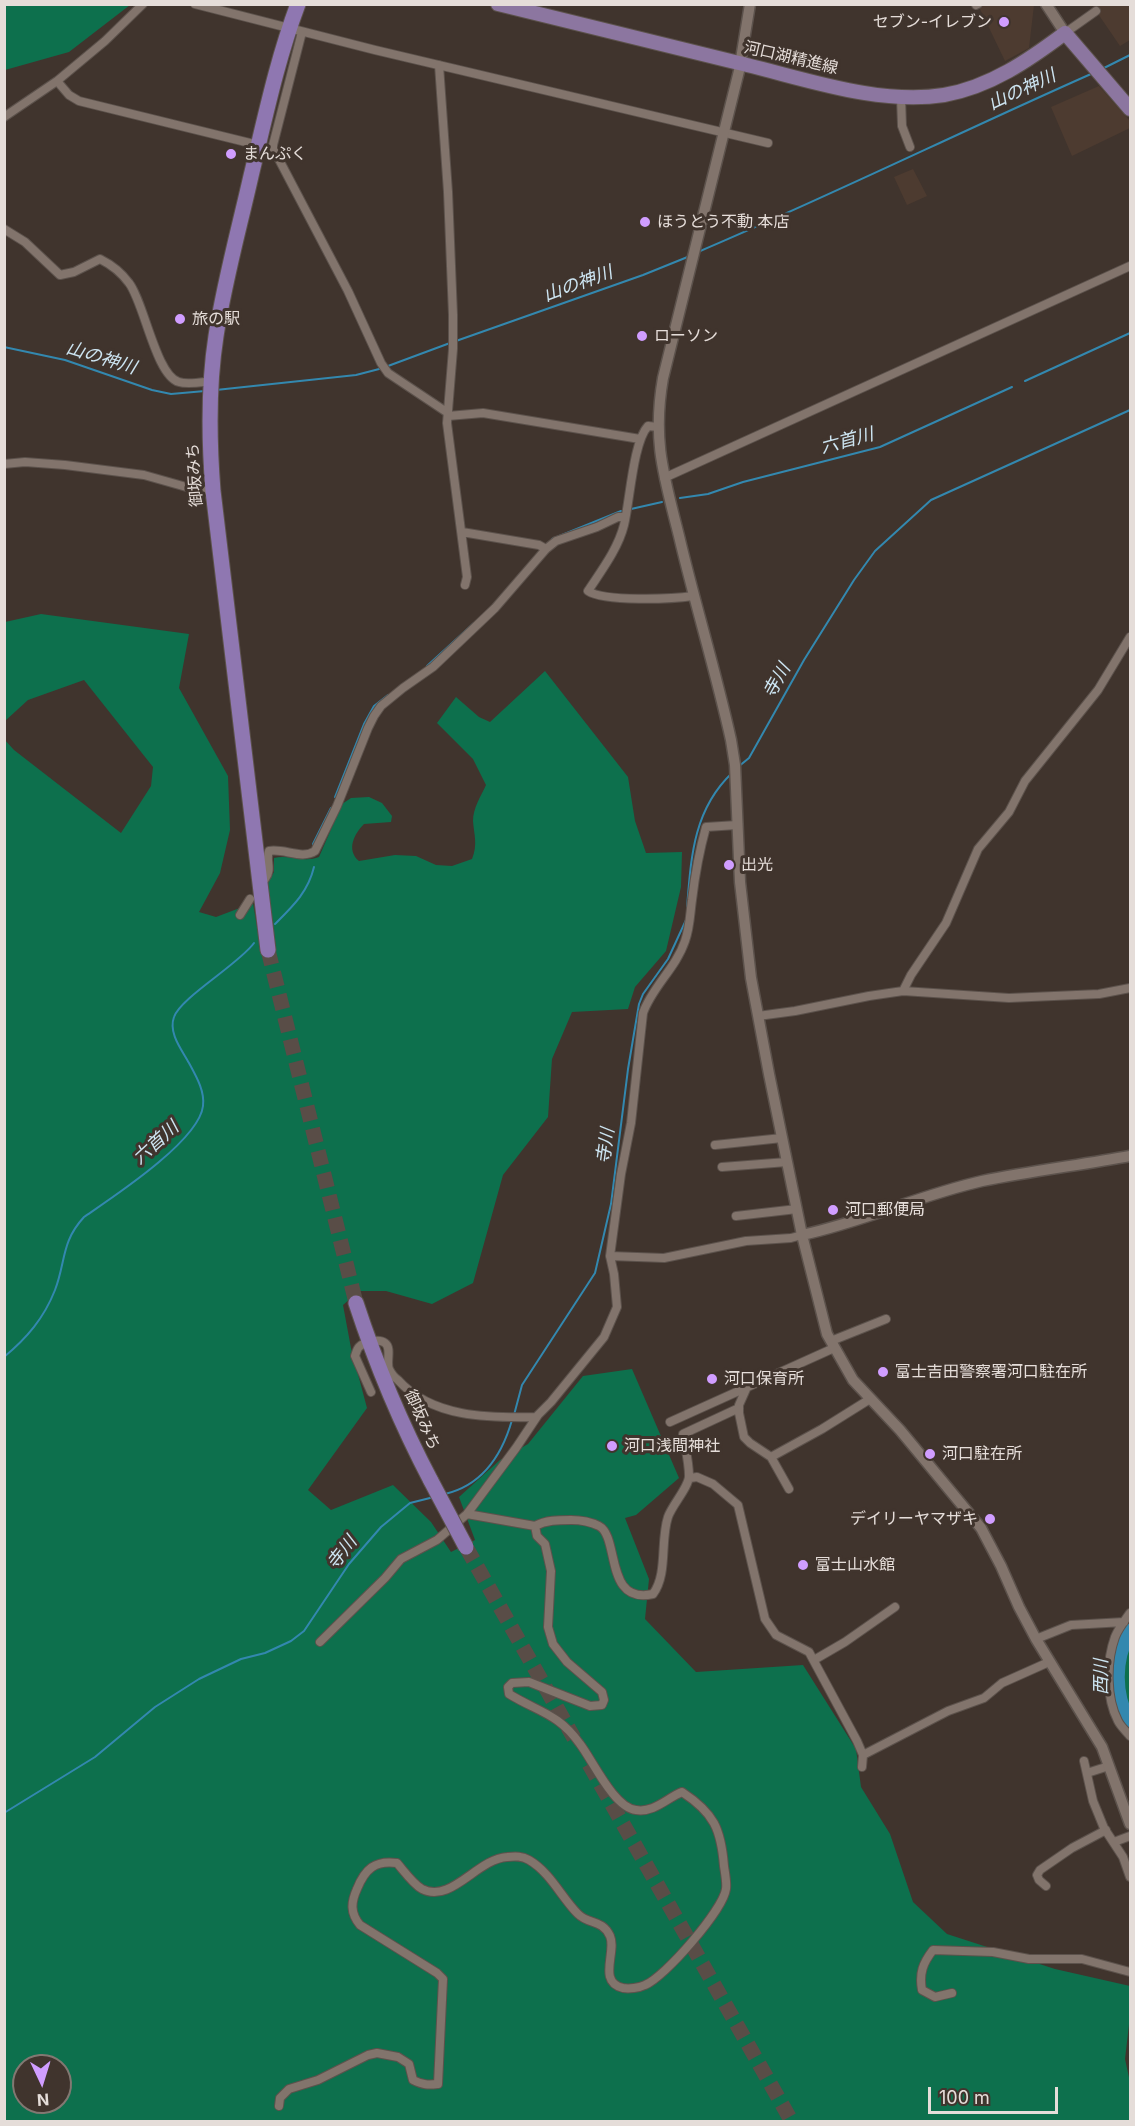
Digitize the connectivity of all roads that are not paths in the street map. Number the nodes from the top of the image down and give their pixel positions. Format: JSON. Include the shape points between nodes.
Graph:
{"nodes":[{"id":1,"x":143,"y":4,"type":"edge"},
{"id":2,"x":195,"y":4,"type":"edge"},
{"id":3,"x":288,"y":4,"type":"edge"},
{"id":4,"x":298,"y":4,"type":"edge"},
{"id":5,"x":498,"y":4,"type":"edge"},
{"id":6,"x":750,"y":4,"type":"edge"},
{"id":7,"x":1046,"y":4,"type":"edge"},
{"id":8,"x":1096,"y":11,"type":"dead end"},
{"id":9,"x":291,"y":29,"type":"junction"},
{"id":10,"x":1065,"y":33,"type":"junction"},
{"id":11,"x":741,"y":63,"type":"junction"},
{"id":12,"x":439,"y":65,"type":"junction"},
{"id":13,"x":57,"y":81,"type":"junction"},
{"id":14,"x":901,"y":98,"type":"junction"},
{"id":15,"x":1131,"y":109,"type":"edge"},
{"id":16,"x":4,"y":117,"type":"edge"},
{"id":17,"x":724,"y":133,"type":"junction"},
{"id":18,"x":768,"y":142,"type":"dead end"},
{"id":19,"x":258,"y":145,"type":"junction"},
{"id":20,"x":910,"y":147,"type":"dead end"},
{"id":21,"x":4,"y":229,"type":"edge"},
{"id":22,"x":1131,"y":266,"type":"edge"},
{"id":23,"x":211,"y":389,"type":"junction"},
{"id":24,"x":448,"y":415,"type":"junction"},
{"id":25,"x":658,"y":427,"type":"junction"},
{"id":26,"x":640,"y":439,"type":"junction"},
{"id":27,"x":7,"y":464,"type":"edge"},
{"id":28,"x":4,"y":472,"type":"edge"},
{"id":29,"x":664,"y":478,"type":"junction"},
{"id":30,"x":213,"y":491,"type":"junction"},
{"id":31,"x":625,"y":517,"type":"junction"},
{"id":32,"x":462,"y":532,"type":"junction"},
{"id":33,"x":546,"y":549,"type":"junction"},
{"id":34,"x":465,"y":585,"type":"dead end"},
{"id":35,"x":693,"y":596,"type":"junction"},
{"id":36,"x":1131,"y":637,"type":"edge"},
{"id":37,"x":737,"y":825,"type":"junction"},
{"id":38,"x":266,"y":879,"type":"dead end"},
{"id":39,"x":250,"y":899,"type":"dead end"},
{"id":40,"x":240,"y":915,"type":"dead end"},
{"id":41,"x":268,"y":950,"type":"tunnel mouth"},
{"id":42,"x":1131,"y":988,"type":"edge"},
{"id":43,"x":903,"y":992,"type":"junction"},
{"id":44,"x":758,"y":1016,"type":"junction"},
{"id":45,"x":783,"y":1138,"type":"junction"},
{"id":46,"x":715,"y":1145,"type":"dead end"},
{"id":47,"x":1131,"y":1156,"type":"edge"},
{"id":48,"x":787,"y":1162,"type":"junction"},
{"id":49,"x":722,"y":1167,"type":"dead end"},
{"id":50,"x":797,"y":1209,"type":"junction"},
{"id":51,"x":736,"y":1216,"type":"dead end"},
{"id":52,"x":802,"y":1235,"type":"junction"},
{"id":53,"x":610,"y":1256,"type":"junction"},
{"id":54,"x":356,"y":1303,"type":"tunnel mouth"},
{"id":55,"x":886,"y":1319,"type":"dead end"},
{"id":56,"x":369,"y":1342,"type":"junction"},
{"id":57,"x":832,"y":1345,"type":"junction"},
{"id":58,"x":747,"y":1387,"type":"junction"},
{"id":59,"x":371,"y":1392,"type":"dead end"},
{"id":60,"x":870,"y":1399,"type":"junction"},
{"id":61,"x":739,"y":1408,"type":"junction"},
{"id":62,"x":536,"y":1418,"type":"junction"},
{"id":63,"x":670,"y":1422,"type":"dead end"},
{"id":64,"x":771,"y":1457,"type":"junction"},
{"id":65,"x":690,"y":1478,"type":"junction"},
{"id":66,"x":789,"y":1489,"type":"dead end"},
{"id":67,"x":467,"y":1514,"type":"junction"},
{"id":68,"x":534,"y":1526,"type":"junction"},
{"id":69,"x":466,"y":1547,"type":"tunnel mouth"},
{"id":70,"x":896,"y":1607,"type":"dead end"},
{"id":71,"x":1131,"y":1613,"type":"edge"},
{"id":72,"x":1124,"y":1622,"type":"junction"},
{"id":73,"x":1036,"y":1639,"type":"junction"},
{"id":74,"x":320,"y":1642,"type":"dead end"},
{"id":75,"x":814,"y":1660,"type":"junction"},
{"id":76,"x":1049,"y":1662,"type":"junction"},
{"id":77,"x":1131,"y":1736,"type":"edge"},
{"id":78,"x":863,"y":1755,"type":"junction"},
{"id":79,"x":1084,"y":1761,"type":"dead end"},
{"id":80,"x":1109,"y":1766,"type":"junction"},
{"id":81,"x":862,"y":1767,"type":"dead end"},
{"id":82,"x":1087,"y":1773,"type":"junction"},
{"id":83,"x":1131,"y":1824,"type":"edge"},
{"id":84,"x":1106,"y":1830,"type":"junction"},
{"id":85,"x":1131,"y":1836,"type":"edge"},
{"id":86,"x":1114,"y":1842,"type":"junction"},
{"id":87,"x":1128,"y":1863,"type":"edge"},
{"id":88,"x":1131,"y":1877,"type":"edge"},
{"id":89,"x":1046,"y":1886,"type":"dead end"},
{"id":90,"x":1131,"y":1972,"type":"edge"},
{"id":91,"x":952,"y":1993,"type":"dead end"},
{"id":92,"x":279,"y":2106,"type":"dead end"}],
"edges":[{"from":1,"to":13,"type":"street"},
{"from":2,"to":9,"type":"street"},
{"from":3,"to":9,"type":"highway"},
{"from":4,"to":9,"type":"highway","name":"御坂みち"},
{"from":5,"to":11,"type":"main road","name":"河口湖精進線"},
{"from":6,"to":11,"type":"street"},
{"from":7,"to":10,"type":"street"},
{"from":8,"to":10,"type":"street"},
{"from":9,"to":12,"type":"street"},
{"from":9,"to":19,"type":"highway","name":"御坂みち"},
{"from":9,"to":24,"type":"street","via":[[274,150],[381,363],[388,373]]},
{"from":10,"to":14,"type":"main road","name":"河口湖精進線","via":[[988,82],[946,95]]},
{"from":10,"to":15,"type":"main road"},
{"from":11,"to":14,"type":"main road","name":"河口湖精進線"},
{"from":11,"to":17,"type":"street"},
{"from":12,"to":17,"type":"street"},
{"from":12,"to":24,"type":"street","via":[[453,332]]},
{"from":13,"to":16,"type":"street"},
{"from":13,"to":19,"type":"street","via":[[78,100]]},
{"from":14,"to":20,"type":"street","via":[[902,126]]},
{"from":17,"to":18,"type":"street"},
{"from":17,"to":25,"type":"street","via":[[663,378]]},
{"from":19,"to":23,"type":"highway","name":"御坂みち","via":[[220,316]]},
{"from":21,"to":23,"type":"street","via":[[25,242],[60,275],[100,259],[114,266],[131,286],[167,373],[175,381]]},
{"from":22,"to":29,"type":"street"},
{"from":23,"to":30,"type":"highway","name":"御坂みち"},
{"from":24,"to":26,"type":"street","via":[[483,412]]},
{"from":24,"to":32,"type":"street"},
{"from":25,"to":26,"type":"street","via":[[648,426]]},
{"from":25,"to":29,"type":"street"},
{"from":26,"to":31,"type":"street"},
{"from":27,"to":28,"type":"street"},
{"from":27,"to":30,"type":"street","via":[[65,465],[144,475]]},
{"from":29,"to":35,"type":"street"},
{"from":30,"to":41,"type":"highway","name":"御坂みち"},
{"from":31,"to":33,"type":"street","via":[[556,541]]},
{"from":31,"to":35,"type":"street","via":[[611,555],[588,591],[598,596]]},
{"from":32,"to":33,"type":"street"},
{"from":32,"to":34,"type":"street"},
{"from":33,"to":38,"type":"street","via":[[474,629],[377,711],[315,851],[305,855],[269,850],[270,870]]},
{"from":35,"to":37,"type":"street","via":[[726,714],[735,765]]},
{"from":36,"to":43,"type":"street","via":[[1098,690],[1025,781],[1009,812],[978,849],[946,923],[910,975]]},
{"from":37,"to":44,"type":"street","via":[[744,924]]},
{"from":37,"to":53,"type":"street","via":[[706,827],[698,854],[685,943],[643,1013]]},
{"from":39,"to":40,"type":"street"},
{"from":42,"to":43,"type":"street","via":[[1100,994],[1009,998]]},
{"from":43,"to":44,"type":"street"},
{"from":44,"to":45,"type":"street"},
{"from":45,"to":46,"type":"street"},
{"from":45,"to":48,"type":"street"},
{"from":47,"to":52,"type":"street","via":[[983,1181]]},
{"from":48,"to":49,"type":"street"},
{"from":48,"to":50,"type":"street"},
{"from":50,"to":51,"type":"street"},
{"from":50,"to":52,"type":"street"},
{"from":52,"to":53,"type":"street","via":[[746,1241],[664,1258]]},
{"from":52,"to":57,"type":"street"},
{"from":53,"to":62,"type":"street","via":[[617,1307],[604,1337]]},
{"from":54,"to":56,"type":"highway","name":"御坂みち"},
{"from":55,"to":57,"type":"street"},
{"from":56,"to":59,"type":"street","via":[[359,1347],[355,1356]]},
{"from":56,"to":62,"type":"street","via":[[384,1342],[388,1347],[389,1369],[423,1401],[483,1418]]},
{"from":56,"to":69,"type":"highway","name":"御坂みち","bridge":true,"via":[[412,1446]]},
{"from":57,"to":58,"type":"street"},
{"from":57,"to":60,"type":"street"},
{"from":58,"to":61,"type":"street"},
{"from":58,"to":63,"type":"street"},
{"from":60,"to":64,"type":"street"},
{"from":60,"to":73,"type":"street","via":[[981,1528]]},
{"from":61,"to":64,"type":"street","via":[[744,1437]]},
{"from":61,"to":65,"type":"street","via":[[683,1434]]},
{"from":62,"to":67,"type":"street"},
{"from":64,"to":66,"type":"street"},
{"from":65,"to":68,"type":"street","via":[[669,1514],[653,1594],[635,1595],[626,1589],[600,1526],[578,1520],[553,1520]]},
{"from":65,"to":75,"type":"street","via":[[713,1484],[738,1505],[765,1619],[776,1635],[805,1649]]},
{"from":67,"to":68,"type":"street"},
{"from":67,"to":74,"type":"street","via":[[437,1540],[401,1559]]},
{"from":68,"to":92,"type":"street","via":[[551,1571],[548,1627],[553,1644],[567,1662],[602,1692],[604,1700],[598,1707],[590,1706],[529,1682],[512,1683],[508,1686],[509,1694],[550,1714],[567,1728],[623,1804],[632,1809],[651,1809],[682,1792],[699,1803],[716,1824],[726,1890],[709,1921],[672,1963],[646,1985],[623,1988],[614,1984],[608,1974],[612,1941],[606,1928],[579,1915],[543,1871],[524,1857],[496,1858],[451,1889],[431,1892],[421,1888],[397,1863],[377,1864],[363,1873],[352,1902],[353,1914],[360,1925],[443,1979],[438,2084],[420,2084],[413,2080],[409,2064],[398,2057],[377,2053],[289,2089],[280,2098]]},
{"from":70,"to":75,"type":"street"},
{"from":71,"to":72,"type":"street"},
{"from":72,"to":73,"type":"street","via":[[1071,1625]]},
{"from":72,"to":77,"type":"street","via":[[1115,1637],[1109,1674],[1119,1723]]},
{"from":73,"to":76,"type":"street"},
{"from":75,"to":78,"type":"street"},
{"from":76,"to":78,"type":"street","via":[[1002,1683],[984,1698],[948,1711]]},
{"from":76,"to":80,"type":"street","via":[[1087,1719]]},
{"from":78,"to":81,"type":"street"},
{"from":79,"to":82,"type":"street"},
{"from":80,"to":82,"type":"street"},
{"from":80,"to":83,"type":"street"},
{"from":82,"to":84,"type":"street","via":[[1093,1801]]},
{"from":84,"to":86,"type":"street"},
{"from":84,"to":89,"type":"street","via":[[1040,1870],[1037,1875]]},
{"from":85,"to":86,"type":"street"},
{"from":86,"to":87,"type":"street"},
{"from":87,"to":88,"type":"street"},
{"from":90,"to":91,"type":"street","via":[[1082,1959],[1029,1959],[993,1952],[933,1950],[924,1962],[922,1990],[935,1997]]}]}
